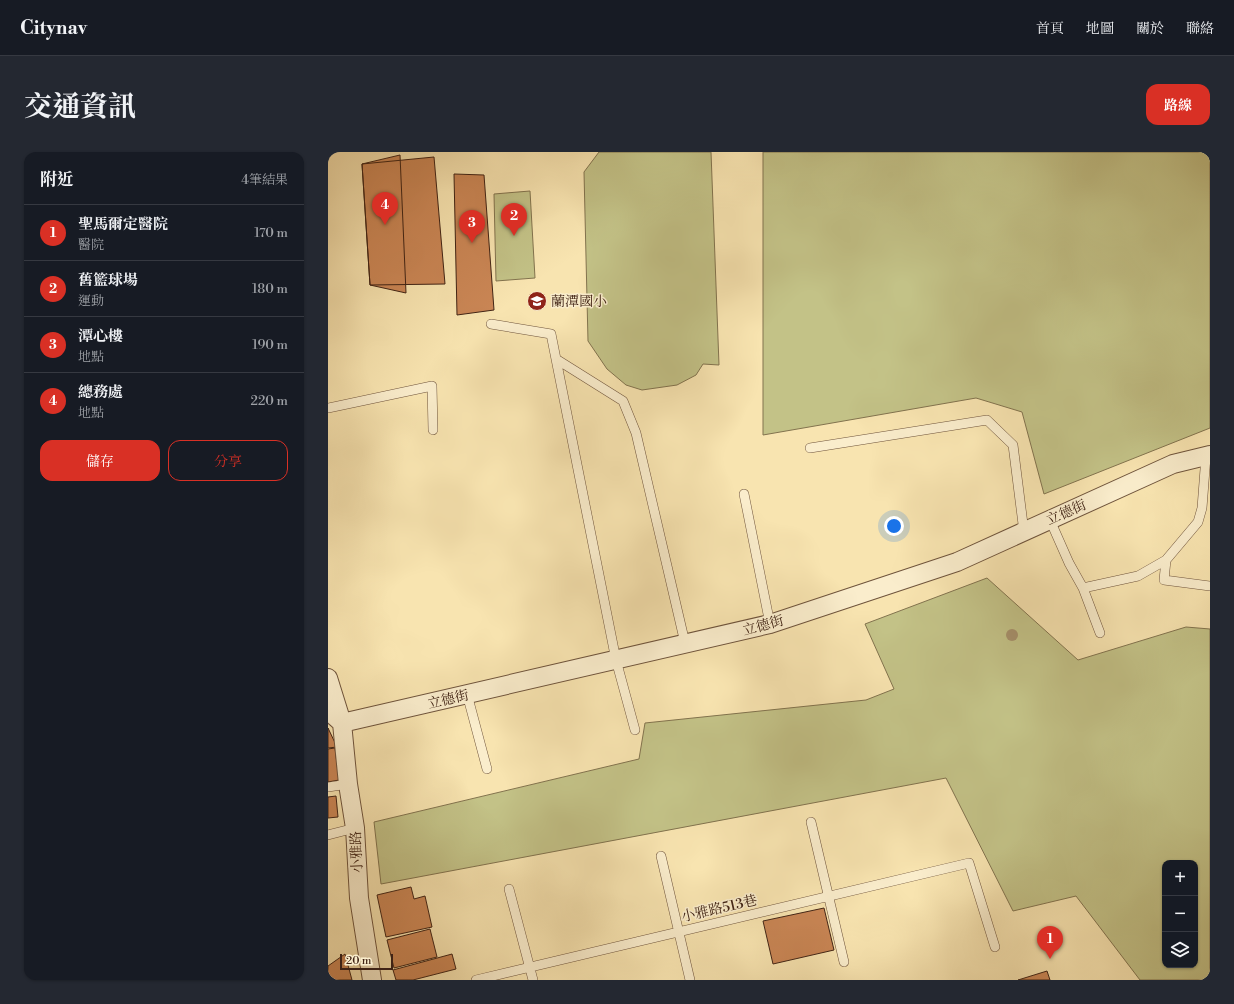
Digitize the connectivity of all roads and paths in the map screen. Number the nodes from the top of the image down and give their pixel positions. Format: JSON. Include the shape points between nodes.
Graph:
{"nodes":[{"id":1,"x":491,"y":324,"type":"dead end"},
{"id":2,"x":556,"y":359,"type":"junction"},
{"id":3,"x":328,"y":408,"type":"edge"},
{"id":4,"x":434,"y":430,"type":"dead end"},
{"id":5,"x":810,"y":448,"type":"dead end"},
{"id":6,"x":1208,"y":456,"type":"edge"},
{"id":7,"x":744,"y":494,"type":"dead end"},
{"id":8,"x":1050,"y":520,"type":"junction"},
{"id":9,"x":1024,"y":532,"type":"junction"},
{"id":10,"x":1166,"y":560,"type":"junction"},
{"id":11,"x":1210,"y":586,"type":"edge"},
{"id":12,"x":1083,"y":588,"type":"junction"},
{"id":13,"x":770,"y":624,"type":"junction"},
{"id":14,"x":1100,"y":633,"type":"dead end"},
{"id":15,"x":685,"y":643,"type":"junction"},
{"id":16,"x":616,"y":660,"type":"junction"},
{"id":17,"x":328,"y":678,"type":"edge"},
{"id":18,"x":467,"y":694,"type":"junction"},
{"id":19,"x":328,"y":711,"type":"edge"},
{"id":20,"x":342,"y":723,"type":"junction"},
{"id":21,"x":635,"y":730,"type":"dead end"},
{"id":22,"x":487,"y":769,"type":"dead end"},
{"id":23,"x":348,"y":784,"type":"junction"},
{"id":24,"x":328,"y":787,"type":"edge"},
{"id":25,"x":811,"y":822,"type":"dead end"},
{"id":26,"x":355,"y":828,"type":"junction"},
{"id":27,"x":328,"y":835,"type":"edge"},
{"id":28,"x":661,"y":856,"type":"dead end"},
{"id":29,"x":509,"y":889,"type":"dead end"},
{"id":30,"x":829,"y":896,"type":"junction"},
{"id":31,"x":679,"y":932,"type":"junction"},
{"id":32,"x":995,"y":947,"type":"dead end"},
{"id":33,"x":844,"y":962,"type":"dead end"},
{"id":34,"x":530,"y":967,"type":"junction"},
{"id":35,"x":372,"y":980,"type":"edge"},
{"id":36,"x":476,"y":980,"type":"edge"},
{"id":37,"x":533,"y":980,"type":"edge"},
{"id":38,"x":690,"y":980,"type":"edge"}],
"edges":[{"from":1,"to":2,"type":"lane","via":[[551,334]]},
{"from":2,"to":15,"type":"lane","via":[[623,401],[636,433]]},
{"from":2,"to":16,"type":"lane"},
{"from":3,"to":4,"type":"lane","via":[[432,386]]},
{"from":5,"to":9,"type":"lane","via":[[987,420],[1013,445]]},
{"from":6,"to":8,"type":"street","name":"立德街","via":[[1174,464]]},
{"from":6,"to":10,"type":"lane","via":[[1198,522]]},
{"from":7,"to":13,"type":"lane"},
{"from":8,"to":9,"type":"street","name":"立德街"},
{"from":8,"to":12,"type":"lane"},
{"from":9,"to":13,"type":"street","name":"立德街","via":[[958,562]]},
{"from":10,"to":11,"type":"lane","via":[[1164,580]]},
{"from":10,"to":12,"type":"lane","via":[[1138,576]]},
{"from":12,"to":14,"type":"lane"},
{"from":13,"to":15,"type":"street","name":"立德街"},
{"from":15,"to":16,"type":"street","name":"立德街"},
{"from":16,"to":18,"type":"street","name":"立德街"},
{"from":16,"to":21,"type":"lane"},
{"from":17,"to":20,"type":"street"},
{"from":18,"to":20,"type":"street","name":"立德街"},
{"from":18,"to":22,"type":"lane"},
{"from":19,"to":20,"type":"street"},
{"from":20,"to":23,"type":"street","name":"小雅路"},
{"from":23,"to":24,"type":"lane"},
{"from":23,"to":26,"type":"street","name":"小雅路"},
{"from":25,"to":30,"type":"lane"},
{"from":26,"to":27,"type":"lane"},
{"from":26,"to":35,"type":"street","name":"小雅路","via":[[359,898]]},
{"from":28,"to":31,"type":"lane"},
{"from":29,"to":34,"type":"lane"},
{"from":30,"to":31,"type":"lane","name":"小雅路513巷"},
{"from":30,"to":32,"type":"lane","name":"小雅路513巷","via":[[969,863]]},
{"from":30,"to":33,"type":"lane"},
{"from":31,"to":34,"type":"lane","name":"小雅路513巷"},
{"from":31,"to":38,"type":"lane"},
{"from":34,"to":36,"type":"lane","name":"小雅路513巷"},
{"from":34,"to":37,"type":"lane"}]}
